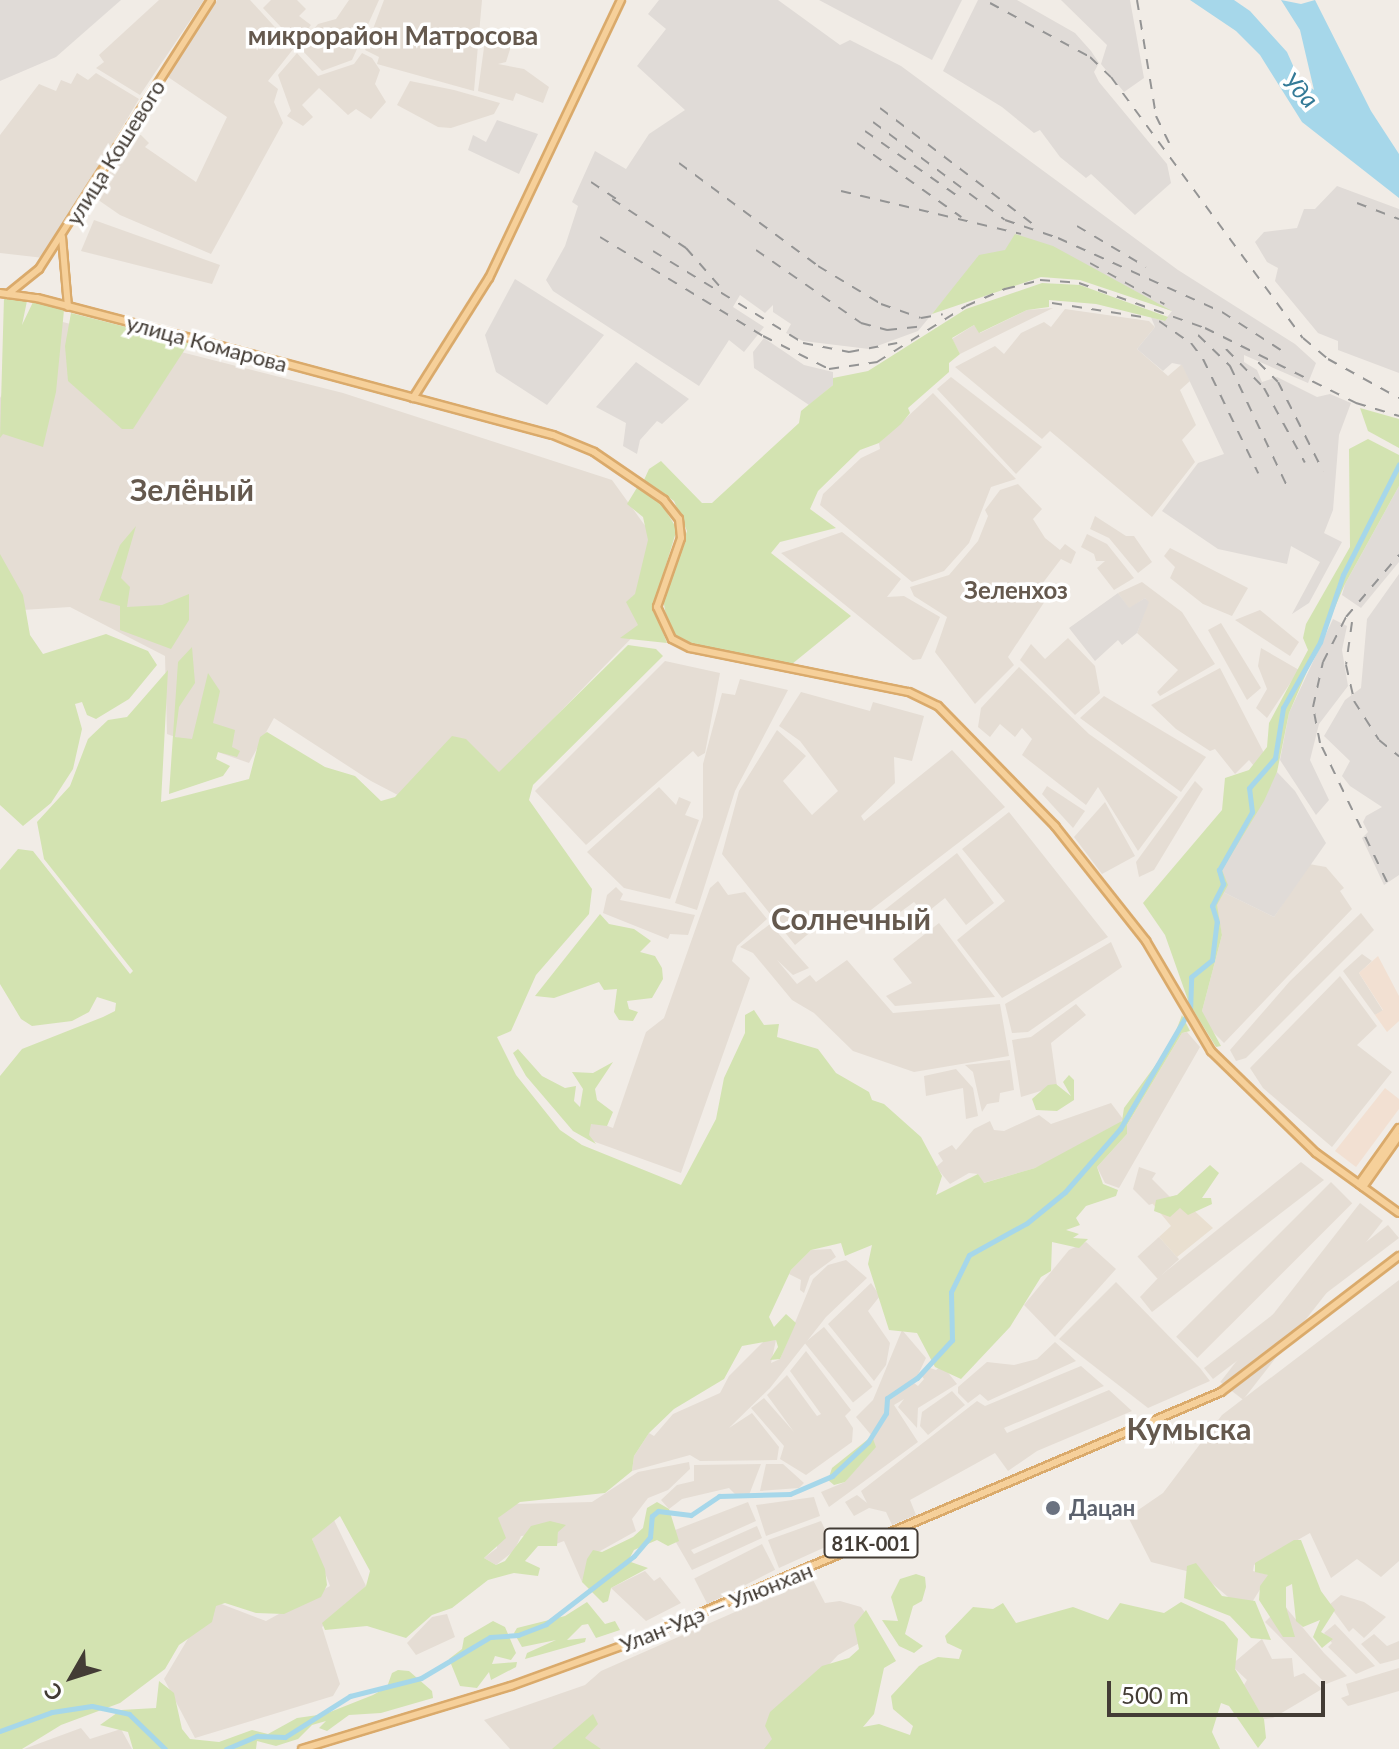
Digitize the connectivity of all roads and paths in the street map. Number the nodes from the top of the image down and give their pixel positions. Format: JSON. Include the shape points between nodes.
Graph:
{"nodes":[{"id":1,"x":211,"y":0,"type":"edge"},
{"id":2,"x":621,"y":0,"type":"edge"},
{"id":3,"x":63,"y":234,"type":"junction"},
{"id":4,"x":0,"y":293,"type":"edge"},
{"id":5,"x":8,"y":294,"type":"junction"},
{"id":6,"x":68,"y":307,"type":"junction"},
{"id":7,"x":413,"y":398,"type":"junction"},
{"id":8,"x":1399,"y":1128,"type":"edge"},
{"id":9,"x":1399,"y":1136,"type":"edge"},
{"id":10,"x":1361,"y":1185,"type":"junction"},
{"id":11,"x":1399,"y":1213,"type":"edge"},
{"id":12,"x":1399,"y":1256,"type":"edge"},
{"id":13,"x":302,"y":1749,"type":"edge"}],
"edges":[{"from":1,"to":3,"type":"main road","name":"улица Кошевого"},
{"from":2,"to":7,"type":"main road","via":[[489,278]]},
{"from":3,"to":5,"type":"main road","name":"улица Кошевого","via":[[39,269]]},
{"from":3,"to":6,"type":"main road"},
{"from":4,"to":5,"type":"main road","name":"улица Комарова"},
{"from":5,"to":6,"type":"main road","name":"улица Комарова"},
{"from":6,"to":7,"type":"main road","name":"улица Комарова"},
{"from":7,"to":10,"type":"main road","name":"улица Комарова","via":[[571,441],[664,500],[679,519],[681,538],[657,607],[662,625],[677,643],[909,692],[938,706],[1055,826],[1146,941],[1211,1051],[1316,1153]]},
{"from":8,"to":10,"type":"main road"},
{"from":9,"to":10,"type":"main road"},
{"from":10,"to":11,"type":"main road","name":"улица Комарова"},
{"from":12,"to":13,"type":"main road","name":"Улан-Удэ — Улюнхан","number":"81К-001","via":[[1221,1392],[630,1643],[511,1686]]}]}
